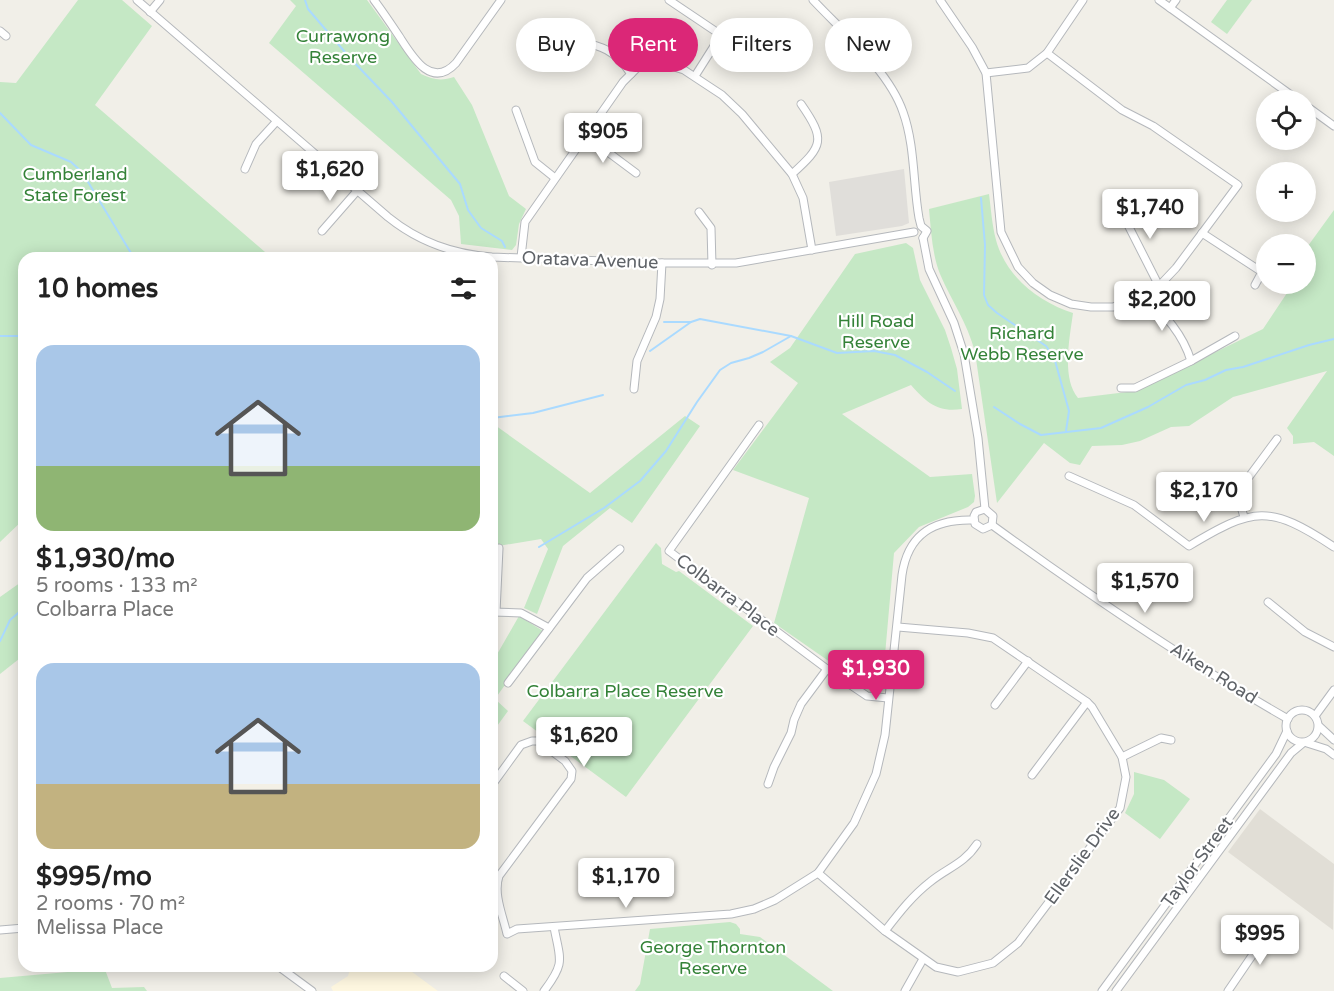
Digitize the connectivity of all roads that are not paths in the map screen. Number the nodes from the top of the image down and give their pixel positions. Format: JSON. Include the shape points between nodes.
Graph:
{"nodes":[{"id":1,"x":137,"y":0,"type":"edge"},
{"id":2,"x":160,"y":0,"type":"edge"},
{"id":3,"x":374,"y":0,"type":"edge"},
{"id":4,"x":501,"y":0,"type":"edge"},
{"id":5,"x":669,"y":0,"type":"edge"},
{"id":6,"x":813,"y":0,"type":"edge"},
{"id":7,"x":940,"y":0,"type":"edge"},
{"id":8,"x":1083,"y":0,"type":"edge"},
{"id":9,"x":1159,"y":0,"type":"edge"},
{"id":10,"x":1176,"y":0,"type":"edge"},
{"id":11,"x":1170,"y":8,"type":"junction"},
{"id":12,"x":150,"y":12,"type":"junction"},
{"id":13,"x":596,"y":46,"type":"edge"},
{"id":14,"x":1047,"y":53,"type":"junction"},
{"id":15,"x":986,"y":73,"type":"junction"},
{"id":16,"x":631,"y":74,"type":"junction"},
{"id":17,"x":695,"y":76,"type":"junction"},
{"id":18,"x":1284,"y":90,"type":"edge"},
{"id":19,"x":801,"y":104,"type":"dead end"},
{"id":20,"x":516,"y":110,"type":"dead end"},
{"id":21,"x":1316,"y":113,"type":"edge"},
{"id":22,"x":276,"y":122,"type":"junction"},
{"id":23,"x":1334,"y":126,"type":"edge"},
{"id":24,"x":585,"y":135,"type":"junction"},
{"id":25,"x":245,"y":169,"type":"dead end"},
{"id":26,"x":636,"y":173,"type":"dead end"},
{"id":27,"x":792,"y":174,"type":"junction"},
{"id":28,"x":555,"y":177,"type":"junction"},
{"id":29,"x":357,"y":191,"type":"junction"},
{"id":30,"x":699,"y":212,"type":"dead end"},
{"id":31,"x":1115,"y":216,"type":"dead end"},
{"id":32,"x":921,"y":225,"type":"junction"},
{"id":33,"x":322,"y":231,"type":"dead end"},
{"id":34,"x":914,"y":232,"type":"junction"},
{"id":35,"x":1202,"y":233,"type":"junction"},
{"id":36,"x":923,"y":238,"type":"junction"},
{"id":37,"x":812,"y":250,"type":"junction"},
{"id":38,"x":447,"y":252,"type":"edge"},
{"id":39,"x":498,"y":256,"type":"edge"},
{"id":40,"x":521,"y":257,"type":"junction"},
{"id":41,"x":662,"y":263,"type":"junction"},
{"id":42,"x":712,"y":264,"type":"junction"},
{"id":43,"x":1256,"y":267,"type":"edge"},
{"id":44,"x":1159,"y":286,"type":"junction"},
{"id":45,"x":1145,"y":296,"type":"junction"},
{"id":46,"x":1235,"y":336,"type":"dead end"},
{"id":47,"x":1191,"y":361,"type":"junction"},
{"id":48,"x":1121,"y":388,"type":"dead end"},
{"id":49,"x":634,"y":389,"type":"dead end"},
{"id":50,"x":759,"y":425,"type":"dead end"},
{"id":51,"x":1276,"y":439,"type":"dead end"},
{"id":52,"x":1069,"y":476,"type":"dead end"},
{"id":53,"x":985,"y":509,"type":"junction"},
{"id":54,"x":1244,"y":517,"type":"junction"},
{"id":55,"x":973,"y":520,"type":"junction"},
{"id":56,"x":992,"y":525,"type":"junction"},
{"id":57,"x":1334,"y":547,"type":"edge"},
{"id":58,"x":499,"y":548,"type":"dead end"},
{"id":59,"x":620,"y":549,"type":"dead end"},
{"id":60,"x":498,"y":561,"type":"edge"},
{"id":61,"x":1268,"y":602,"type":"dead end"},
{"id":62,"x":498,"y":612,"type":"edge"},
{"id":63,"x":898,"y":627,"type":"junction"},
{"id":64,"x":549,"y":628,"type":"junction"},
{"id":65,"x":1334,"y":647,"type":"edge"},
{"id":66,"x":1028,"y":661,"type":"junction"},
{"id":67,"x":827,"y":669,"type":"junction"},
{"id":68,"x":508,"y":683,"type":"dead end"},
{"id":69,"x":1334,"y":690,"type":"edge"},
{"id":70,"x":888,"y":698,"type":"junction"},
{"id":71,"x":1087,"y":702,"type":"junction"},
{"id":72,"x":995,"y":705,"type":"dead end"},
{"id":73,"x":1315,"y":716,"type":"junction"},
{"id":74,"x":1288,"y":719,"type":"junction"},
{"id":75,"x":1319,"y":726,"type":"junction"},
{"id":76,"x":1287,"y":731,"type":"junction"},
{"id":77,"x":1171,"y":740,"type":"dead end"},
{"id":78,"x":1334,"y":740,"type":"edge"},
{"id":79,"x":1304,"y":742,"type":"junction"},
{"id":80,"x":1334,"y":755,"type":"edge"},
{"id":81,"x":1122,"y":757,"type":"junction"},
{"id":82,"x":1032,"y":775,"type":"dead end"},
{"id":83,"x":498,"y":777,"type":"edge"},
{"id":84,"x":768,"y":784,"type":"dead end"},
{"id":85,"x":977,"y":844,"type":"dead end"},
{"id":86,"x":818,"y":873,"type":"junction"},
{"id":87,"x":498,"y":876,"type":"edge"},
{"id":88,"x":498,"y":900,"type":"edge"},
{"id":89,"x":554,"y":927,"type":"junction"},
{"id":90,"x":18,"y":928,"type":"edge"},
{"id":91,"x":0,"y":930,"type":"edge"},
{"id":92,"x":1264,"y":930,"type":"dead end"},
{"id":93,"x":885,"y":931,"type":"junction"},
{"id":94,"x":923,"y":959,"type":"junction"},
{"id":95,"x":286,"y":972,"type":"edge"},
{"id":96,"x":504,"y":976,"type":"dead end"},
{"id":97,"x":312,"y":991,"type":"edge"},
{"id":98,"x":523,"y":991,"type":"edge"},
{"id":99,"x":544,"y":991,"type":"edge"},
{"id":100,"x":905,"y":991,"type":"edge"},
{"id":101,"x":1102,"y":991,"type":"edge"},
{"id":102,"x":1116,"y":991,"type":"edge"},
{"id":103,"x":1228,"y":991,"type":"edge"}],
"edges":[{"from":1,"to":12,"type":"street","name":"Oratava Avenue"},
{"from":2,"to":12,"type":"street"},
{"from":3,"to":4,"type":"street","via":[[423,69],[438,73],[450,70]]},
{"from":5,"to":17,"type":"street","via":[[721,35]]},
{"from":6,"to":32,"type":"street","via":[[877,70],[899,102],[908,129]]},
{"from":7,"to":15,"type":"street"},
{"from":8,"to":14,"type":"street"},
{"from":9,"to":11,"type":"street"},
{"from":10,"to":11,"type":"street"},
{"from":11,"to":18,"type":"street"},
{"from":12,"to":22,"type":"street","name":"Oratava Avenue"},
{"from":13,"to":16,"type":"street","via":[[615,53]]},
{"from":14,"to":15,"type":"street","via":[[1028,68]]},
{"from":14,"to":35,"type":"street","via":[[1122,110],[1153,126],[1238,184]]},
{"from":15,"to":45,"type":"street","via":[[1001,232],[1018,267],[1050,295],[1071,304],[1113,307]]},
{"from":16,"to":17,"type":"street","via":[[639,66],[661,63]]},
{"from":16,"to":24,"type":"street"},
{"from":17,"to":27,"type":"street","via":[[742,114]]},
{"from":19,"to":27,"type":"street","via":[[814,122],[818,137],[816,151]]},
{"from":20,"to":28,"type":"street","via":[[535,162]]},
{"from":21,"to":23,"type":"street"},
{"from":22,"to":25,"type":"street","via":[[256,144]]},
{"from":22,"to":29,"type":"street","name":"Oratava Avenue"},
{"from":24,"to":26,"type":"street"},
{"from":24,"to":28,"type":"street"},
{"from":27,"to":37,"type":"street","via":[[803,198]]},
{"from":28,"to":40,"type":"street","via":[[525,222]]},
{"from":29,"to":33,"type":"street"},
{"from":29,"to":38,"type":"street","name":"Oratava Avenue","via":[[412,235]]},
{"from":30,"to":42,"type":"street","via":[[711,228]]},
{"from":31,"to":44,"type":"street","via":[[1128,225]]},
{"from":32,"to":34,"type":"street"},
{"from":32,"to":36,"type":"street","via":[[927,231]]},
{"from":34,"to":36,"type":"street"},
{"from":34,"to":37,"type":"street","name":"Oratava Avenue"},
{"from":35,"to":43,"type":"street"},
{"from":35,"to":44,"type":"street"},
{"from":36,"to":53,"type":"street","via":[[928,269],[964,354]]},
{"from":37,"to":42,"type":"street","name":"Oratava Avenue","via":[[736,264]]},
{"from":39,"to":40,"type":"street","name":"Oratava Avenue"},
{"from":40,"to":41,"type":"street","name":"Oratava Avenue"},
{"from":41,"to":42,"type":"street","name":"Oratava Avenue"},
{"from":41,"to":49,"type":"street","via":[[660,299],[637,361]]},
{"from":44,"to":45,"type":"street"},
{"from":45,"to":47,"type":"street","via":[[1186,344]]},
{"from":46,"to":47,"type":"street"},
{"from":47,"to":48,"type":"street","via":[[1135,388]]},
{"from":50,"to":67,"type":"street","name":"Colbarra Place","via":[[669,551]]},
{"from":51,"to":54,"type":"street","via":[[1237,493]]},
{"from":52,"to":54,"type":"street","via":[[1134,506],[1189,546]]},
{"from":53,"to":55,"type":"street","via":[[976,512]]},
{"from":53,"to":56,"type":"street","via":[[993,516]]},
{"from":54,"to":57,"type":"street","via":[[1272,515],[1297,524]]},
{"from":55,"to":56,"type":"street","via":[[980,528]]},
{"from":55,"to":63,"type":"street","via":[[950,520],[934,526],[912,547],[904,566]]},
{"from":56,"to":74,"type":"street","name":"Aiken Road","via":[[1140,626]]},
{"from":58,"to":60,"type":"street"},
{"from":59,"to":64,"type":"street","via":[[587,578]]},
{"from":61,"to":65,"type":"street","via":[[1305,632]]},
{"from":62,"to":64,"type":"street","via":[[521,613]]},
{"from":63,"to":66,"type":"street","name":"Ellerslie Drive","via":[[993,638]]},
{"from":63,"to":70,"type":"street"},
{"from":64,"to":68,"type":"street"},
{"from":66,"to":71,"type":"street","name":"Ellerslie Drive"},
{"from":66,"to":72,"type":"street"},
{"from":67,"to":70,"type":"street","name":"Colbarra Place","via":[[867,696]]},
{"from":67,"to":84,"type":"street","via":[[801,704]]},
{"from":69,"to":73,"type":"street"},
{"from":70,"to":86,"type":"street","via":[[876,774],[854,823]]},
{"from":71,"to":81,"type":"street","name":"Ellerslie Drive"},
{"from":71,"to":82,"type":"street"},
{"from":73,"to":74,"type":"street","via":[[1301,710]]},
{"from":73,"to":75,"type":"street"},
{"from":74,"to":76,"type":"street"},
{"from":75,"to":78,"type":"street"},
{"from":75,"to":79,"type":"street","via":[[1315,737]]},
{"from":76,"to":79,"type":"street","via":[[1293,740]]},
{"from":76,"to":101,"type":"street","name":"Taylor Street","via":[[1276,754]]},
{"from":77,"to":81,"type":"street","via":[[1161,738]]},
{"from":79,"to":80,"type":"street"},
{"from":79,"to":102,"type":"street","name":"Taylor Street","via":[[1291,753]]},
{"from":81,"to":94,"type":"street","name":"Ellerslie Drive","via":[[1126,777],[1120,808],[1018,943],[993,963],[958,972]]},
{"from":83,"to":87,"type":"street","via":[[521,745],[532,741],[538,741],[565,761],[572,771],[571,779]]},
{"from":85,"to":93,"type":"street","via":[[969,857],[912,897]]},
{"from":86,"to":89,"type":"street","via":[[775,900],[731,914]]},
{"from":86,"to":93,"type":"street","name":"Ellerslie Drive"},
{"from":88,"to":89,"type":"street","via":[[507,934],[517,929]]},
{"from":89,"to":99,"type":"street","via":[[560,965]]},
{"from":90,"to":91,"type":"street"},
{"from":92,"to":103,"type":"street","via":[[1260,944]]},
{"from":93,"to":94,"type":"street","name":"Ellerslie Drive"},
{"from":94,"to":100,"type":"street"},
{"from":95,"to":97,"type":"street"},
{"from":96,"to":98,"type":"street"}]}
